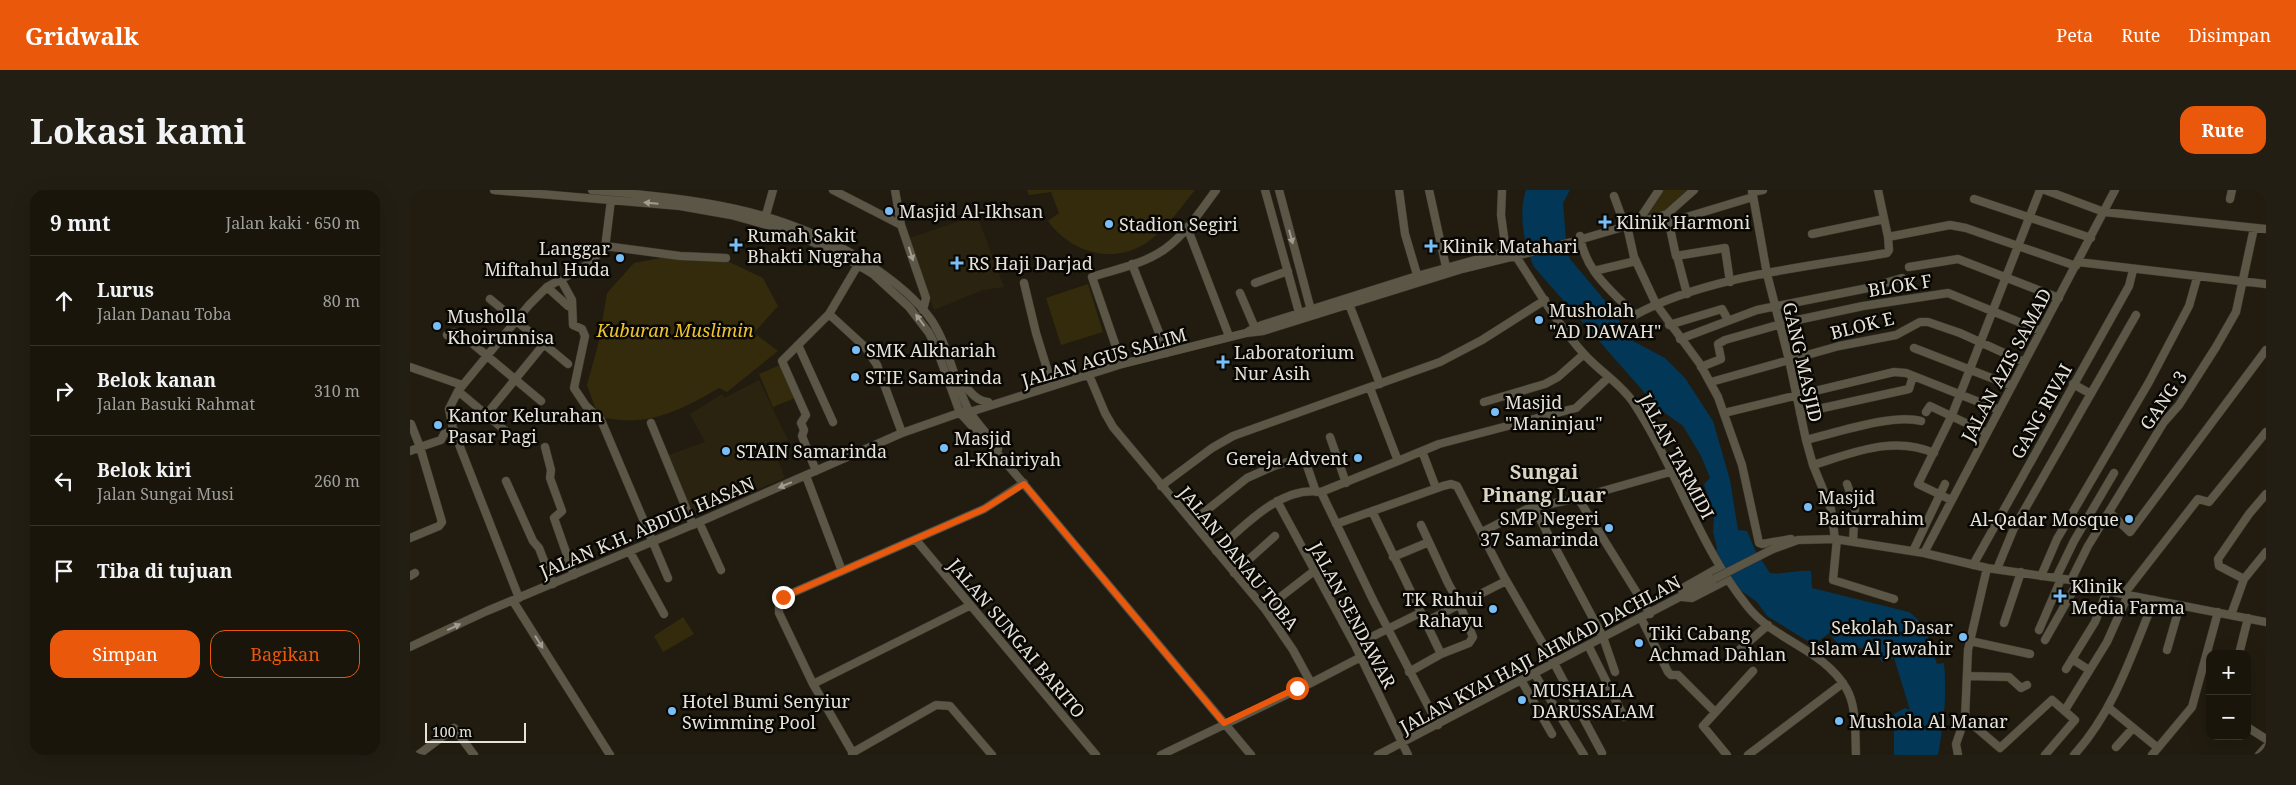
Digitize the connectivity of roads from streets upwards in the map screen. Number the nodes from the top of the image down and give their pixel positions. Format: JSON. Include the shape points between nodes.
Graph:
{"nodes":[{"id":1,"x":494,"y":190,"type":"edge"},
{"id":2,"x":592,"y":190,"type":"edge"},
{"id":3,"x":773,"y":190,"type":"edge"},
{"id":4,"x":833,"y":190,"type":"edge"},
{"id":5,"x":895,"y":190,"type":"edge"},
{"id":6,"x":1216,"y":190,"type":"edge"},
{"id":7,"x":1265,"y":190,"type":"edge"},
{"id":8,"x":1279,"y":190,"type":"edge"},
{"id":9,"x":1399,"y":190,"type":"edge"},
{"id":10,"x":1429,"y":190,"type":"edge"},
{"id":11,"x":1502,"y":190,"type":"edge"},
{"id":12,"x":1659,"y":190,"type":"edge"},
{"id":13,"x":1694,"y":190,"type":"edge"},
{"id":14,"x":1763,"y":190,"type":"edge"},
{"id":15,"x":1878,"y":190,"type":"edge"},
{"id":16,"x":2040,"y":190,"type":"edge"},
{"id":17,"x":2045,"y":190,"type":"edge"},
{"id":18,"x":2115,"y":190,"type":"edge"},
{"id":19,"x":2232,"y":190,"type":"edge"},
{"id":20,"x":518,"y":191,"type":"edge"},
{"id":21,"x":649,"y":192,"type":"edge"},
{"id":22,"x":1752,"y":193,"type":"edge"},
{"id":23,"x":1614,"y":196,"type":"dead end"},
{"id":24,"x":1974,"y":199,"type":"dead end"},
{"id":25,"x":2230,"y":199,"type":"dead end"},
{"id":26,"x":611,"y":200,"type":"junction"},
{"id":27,"x":732,"y":211,"type":"junction"},
{"id":28,"x":2104,"y":212,"type":"junction"},
{"id":29,"x":1667,"y":214,"type":"junction"},
{"id":30,"x":766,"y":215,"type":"junction"},
{"id":31,"x":2029,"y":217,"type":"junction"},
{"id":32,"x":1680,"y":219,"type":"dead end"},
{"id":33,"x":1884,"y":219,"type":"junction"},
{"id":34,"x":1637,"y":223,"type":"junction"},
{"id":35,"x":901,"y":225,"type":"junction"},
{"id":36,"x":1624,"y":226,"type":"junction"},
{"id":37,"x":1187,"y":228,"type":"junction"},
{"id":38,"x":2254,"y":228,"type":"junction"},
{"id":39,"x":2266,"y":229,"type":"edge"},
{"id":40,"x":1812,"y":234,"type":"dead end"},
{"id":41,"x":1888,"y":237,"type":"junction"},
{"id":42,"x":1577,"y":238,"type":"junction"},
{"id":43,"x":2090,"y":238,"type":"junction"},
{"id":44,"x":605,"y":246,"type":"junction"},
{"id":45,"x":2018,"y":246,"type":"junction"},
{"id":46,"x":1506,"y":252,"type":"junction"},
{"id":47,"x":1518,"y":252,"type":"junction"},
{"id":48,"x":1677,"y":256,"type":"junction"},
{"id":49,"x":726,"y":258,"type":"dead end"},
{"id":50,"x":1482,"y":261,"type":"junction"},
{"id":51,"x":1636,"y":261,"type":"junction"},
{"id":52,"x":1132,"y":264,"type":"junction"},
{"id":53,"x":2077,"y":264,"type":"junction"},
{"id":54,"x":858,"y":265,"type":"junction"},
{"id":55,"x":1446,"y":267,"type":"junction"},
{"id":56,"x":1909,"y":267,"type":"dead end"},
{"id":57,"x":2133,"y":270,"type":"junction"},
{"id":58,"x":1288,"y":271,"type":"junction"},
{"id":59,"x":1594,"y":271,"type":"junction"},
{"id":60,"x":1767,"y":274,"type":"junction"},
{"id":61,"x":2006,"y":276,"type":"junction"},
{"id":62,"x":1902,"y":278,"type":"dead end"},
{"id":63,"x":2197,"y":278,"type":"junction"},
{"id":64,"x":1418,"y":279,"type":"junction"},
{"id":65,"x":560,"y":280,"type":"junction"},
{"id":66,"x":1730,"y":282,"type":"junction"},
{"id":67,"x":2243,"y":282,"type":"junction"},
{"id":68,"x":1024,"y":283,"type":"dead end"},
{"id":69,"x":1255,"y":283,"type":"dead end"},
{"id":70,"x":2266,"y":284,"type":"edge"},
{"id":71,"x":547,"y":288,"type":"junction"},
{"id":72,"x":1240,"y":293,"type":"dead end"},
{"id":73,"x":1687,"y":294,"type":"junction"},
{"id":74,"x":2059,"y":298,"type":"junction"},
{"id":75,"x":490,"y":299,"type":"dead end"},
{"id":76,"x":1545,"y":300,"type":"junction"},
{"id":77,"x":1349,"y":304,"type":"junction"},
{"id":78,"x":1656,"y":304,"type":"junction"},
{"id":79,"x":1775,"y":305,"type":"junction"},
{"id":80,"x":568,"y":306,"type":"dead end"},
{"id":81,"x":923,"y":310,"type":"junction"},
{"id":82,"x":1312,"y":312,"type":"junction"},
{"id":83,"x":1993,"y":312,"type":"junction"},
{"id":84,"x":829,"y":314,"type":"junction"},
{"id":85,"x":2136,"y":314,"type":"dead end"},
{"id":86,"x":1300,"y":316,"type":"junction"},
{"id":87,"x":517,"y":320,"type":"junction"},
{"id":88,"x":1728,"y":320,"type":"junction"},
{"id":89,"x":1784,"y":323,"type":"junction"},
{"id":90,"x":1670,"y":325,"type":"junction"},
{"id":91,"x":1255,"y":328,"type":"junction"},
{"id":92,"x":2041,"y":331,"type":"junction"},
{"id":93,"x":1246,"y":332,"type":"junction"},
{"id":94,"x":447,"y":335,"type":"dead end"},
{"id":95,"x":1229,"y":336,"type":"junction"},
{"id":96,"x":1680,"y":339,"type":"junction"},
{"id":97,"x":1981,"y":342,"type":"junction"},
{"id":98,"x":544,"y":344,"type":"junction"},
{"id":99,"x":798,"y":344,"type":"junction"},
{"id":100,"x":1914,"y":348,"type":"dead end"},
{"id":101,"x":2266,"y":350,"type":"edge"},
{"id":102,"x":1167,"y":353,"type":"junction"},
{"id":103,"x":1584,"y":354,"type":"junction"},
{"id":104,"x":487,"y":356,"type":"junction"},
{"id":105,"x":1789,"y":360,"type":"junction"},
{"id":106,"x":2024,"y":362,"type":"junction"},
{"id":107,"x":568,"y":364,"type":"dead end"},
{"id":108,"x":1122,"y":364,"type":"junction"},
{"id":109,"x":1701,"y":366,"type":"junction"},
{"id":110,"x":410,"y":367,"type":"edge"},
{"id":111,"x":1970,"y":369,"type":"junction"},
{"id":112,"x":952,"y":370,"type":"junction"},
{"id":113,"x":1089,"y":375,"type":"junction"},
{"id":114,"x":1913,"y":376,"type":"junction"},
{"id":115,"x":1609,"y":377,"type":"junction"},
{"id":116,"x":514,"y":379,"type":"junction"},
{"id":117,"x":1711,"y":382,"type":"junction"},
{"id":118,"x":1380,"y":384,"type":"junction"},
{"id":119,"x":2073,"y":384,"type":"junction"},
{"id":120,"x":1052,"y":385,"type":"junction"},
{"id":121,"x":2012,"y":386,"type":"junction"},
{"id":122,"x":460,"y":388,"type":"junction"},
{"id":123,"x":1370,"y":388,"type":"junction"},
{"id":124,"x":1040,"y":389,"type":"junction"},
{"id":125,"x":1796,"y":394,"type":"junction"},
{"id":126,"x":2091,"y":394,"type":"junction"},
{"id":127,"x":1960,"y":396,"type":"junction"},
{"id":128,"x":541,"y":401,"type":"dead end"},
{"id":129,"x":988,"y":402,"type":"junction"},
{"id":130,"x":1484,"y":402,"type":"dead end"},
{"id":131,"x":969,"y":410,"type":"junction"},
{"id":132,"x":1999,"y":410,"type":"junction"},
{"id":133,"x":1724,"y":412,"type":"junction"},
{"id":134,"x":1926,"y":412,"type":"dead end"},
{"id":135,"x":960,"y":413,"type":"junction"},
{"id":136,"x":1800,"y":413,"type":"junction"},
{"id":137,"x":486,"y":415,"type":"junction"},
{"id":138,"x":1952,"y":415,"type":"junction"},
{"id":139,"x":1921,"y":421,"type":"dead end"},
{"id":140,"x":834,"y":422,"type":"dead end"},
{"id":141,"x":651,"y":423,"type":"dead end"},
{"id":142,"x":411,"y":424,"type":"dead end"},
{"id":143,"x":454,"y":430,"type":"junction"},
{"id":144,"x":2266,"y":432,"type":"edge"},
{"id":145,"x":902,"y":433,"type":"junction"},
{"id":146,"x":1987,"y":433,"type":"junction"},
{"id":147,"x":1330,"y":437,"type":"dead end"},
{"id":148,"x":514,"y":438,"type":"dead end"},
{"id":149,"x":1806,"y":440,"type":"junction"},
{"id":150,"x":545,"y":447,"type":"dead end"},
{"id":151,"x":420,"y":448,"type":"junction"},
{"id":152,"x":410,"y":451,"type":"edge"},
{"id":153,"x":1422,"y":451,"type":"junction"},
{"id":154,"x":1934,"y":453,"type":"junction"},
{"id":155,"x":1398,"y":461,"type":"junction"},
{"id":156,"x":1008,"y":464,"type":"junction"},
{"id":157,"x":1813,"y":465,"type":"junction"},
{"id":158,"x":816,"y":471,"type":"junction"},
{"id":159,"x":1670,"y":472,"type":"junction"},
{"id":160,"x":2114,"y":473,"type":"dead end"},
{"id":161,"x":806,"y":476,"type":"junction"},
{"id":162,"x":506,"y":481,"type":"dead end"},
{"id":163,"x":1346,"y":483,"type":"junction"},
{"id":164,"x":1024,"y":484,"type":"junction"},
{"id":165,"x":1847,"y":484,"type":"dead end"},
{"id":166,"x":1945,"y":484,"type":"dead end"},
{"id":167,"x":1161,"y":486,"type":"junction"},
{"id":168,"x":1436,"y":488,"type":"junction"},
{"id":169,"x":1319,"y":492,"type":"junction"},
{"id":170,"x":1939,"y":494,"type":"junction"},
{"id":171,"x":2266,"y":494,"type":"edge"},
{"id":172,"x":1578,"y":498,"type":"junction"},
{"id":173,"x":1951,"y":500,"type":"junction"},
{"id":174,"x":1277,"y":501,"type":"junction"},
{"id":175,"x":1534,"y":508,"type":"junction"},
{"id":176,"x":1372,"y":511,"type":"junction"},
{"id":177,"x":2109,"y":512,"type":"junction"},
{"id":178,"x":1192,"y":522,"type":"junction"},
{"id":179,"x":696,"y":524,"type":"junction"},
{"id":180,"x":1336,"y":524,"type":"junction"},
{"id":181,"x":1421,"y":524,"type":"dead end"},
{"id":182,"x":1482,"y":532,"type":"junction"},
{"id":183,"x":1275,"y":536,"type":"dead end"},
{"id":184,"x":410,"y":538,"type":"edge"},
{"id":185,"x":1836,"y":539,"type":"junction"},
{"id":186,"x":916,"y":540,"type":"junction"},
{"id":187,"x":1798,"y":540,"type":"junction"},
{"id":188,"x":1853,"y":541,"type":"junction"},
{"id":189,"x":651,"y":542,"type":"junction"},
{"id":190,"x":1429,"y":542,"type":"junction"},
{"id":191,"x":1216,"y":551,"type":"junction"},
{"id":192,"x":1913,"y":551,"type":"junction"},
{"id":193,"x":630,"y":552,"type":"junction"},
{"id":194,"x":2266,"y":552,"type":"edge"},
{"id":195,"x":1924,"y":553,"type":"junction"},
{"id":196,"x":1393,"y":557,"type":"junction"},
{"id":197,"x":1973,"y":565,"type":"junction"},
{"id":198,"x":1720,"y":568,"type":"junction"},
{"id":199,"x":1987,"y":568,"type":"junction"},
{"id":200,"x":1997,"y":569,"type":"junction"},
{"id":201,"x":720,"y":570,"type":"dead end"},
{"id":202,"x":842,"y":571,"type":"junction"},
{"id":203,"x":1314,"y":571,"type":"junction"},
{"id":204,"x":2021,"y":572,"type":"junction"},
{"id":205,"x":1234,"y":573,"type":"junction"},
{"id":206,"x":574,"y":575,"type":"junction"},
{"id":207,"x":2041,"y":576,"type":"junction"},
{"id":208,"x":668,"y":578,"type":"dead end"},
{"id":209,"x":2058,"y":578,"type":"junction"},
{"id":210,"x":2244,"y":579,"type":"junction"},
{"id":211,"x":1506,"y":580,"type":"junction"},
{"id":212,"x":2074,"y":581,"type":"junction"},
{"id":213,"x":1729,"y":582,"type":"junction"},
{"id":214,"x":553,"y":584,"type":"junction"},
{"id":215,"x":2107,"y":591,"type":"junction"},
{"id":216,"x":2126,"y":595,"type":"junction"},
{"id":217,"x":1682,"y":597,"type":"junction"},
{"id":218,"x":516,"y":599,"type":"junction"},
{"id":219,"x":1894,"y":599,"type":"dead end"},
{"id":220,"x":2154,"y":600,"type":"junction"},
{"id":221,"x":1460,"y":605,"type":"junction"},
{"id":222,"x":2180,"y":605,"type":"junction"},
{"id":223,"x":969,"y":606,"type":"junction"},
{"id":224,"x":1266,"y":609,"type":"junction"},
{"id":225,"x":2218,"y":612,"type":"junction"},
{"id":226,"x":1420,"y":613,"type":"junction"},
{"id":227,"x":664,"y":614,"type":"dead end"},
{"id":228,"x":1650,"y":614,"type":"junction"},
{"id":229,"x":2231,"y":615,"type":"junction"},
{"id":230,"x":1641,"y":618,"type":"junction"},
{"id":231,"x":2248,"y":618,"type":"junction"},
{"id":232,"x":2266,"y":621,"type":"edge"},
{"id":233,"x":1425,"y":622,"type":"junction"},
{"id":234,"x":2004,"y":623,"type":"dead end"},
{"id":235,"x":1768,"y":624,"type":"junction"},
{"id":236,"x":1387,"y":628,"type":"junction"},
{"id":237,"x":2039,"y":630,"type":"dead end"},
{"id":238,"x":1603,"y":637,"type":"junction"},
{"id":239,"x":2045,"y":640,"type":"dead end"},
{"id":240,"x":1970,"y":642,"type":"junction"},
{"id":241,"x":1355,"y":645,"type":"junction"},
{"id":242,"x":1588,"y":645,"type":"junction"},
{"id":243,"x":410,"y":646,"type":"edge"},
{"id":244,"x":2167,"y":650,"type":"dead end"},
{"id":245,"x":2240,"y":650,"type":"edge"},
{"id":246,"x":1737,"y":652,"type":"dead end"},
{"id":247,"x":1441,"y":654,"type":"junction"},
{"id":248,"x":2030,"y":654,"type":"dead end"},
{"id":249,"x":1361,"y":657,"type":"junction"},
{"id":250,"x":2072,"y":659,"type":"junction"},
{"id":251,"x":1554,"y":663,"type":"junction"},
{"id":252,"x":2066,"y":669,"type":"dead end"},
{"id":253,"x":2089,"y":670,"type":"junction"},
{"id":254,"x":1753,"y":671,"type":"dead end"},
{"id":255,"x":1409,"y":672,"type":"junction"},
{"id":256,"x":1616,"y":672,"type":"dead end"},
{"id":257,"x":1534,"y":673,"type":"junction"},
{"id":258,"x":1967,"y":676,"type":"junction"},
{"id":259,"x":1521,"y":680,"type":"junction"},
{"id":260,"x":1311,"y":683,"type":"junction"},
{"id":261,"x":1843,"y":683,"type":"junction"},
{"id":262,"x":813,"y":684,"type":"junction"},
{"id":263,"x":2028,"y":684,"type":"dead end"},
{"id":264,"x":2109,"y":708,"type":"junction"},
{"id":265,"x":2065,"y":710,"type":"junction"},
{"id":266,"x":1715,"y":712,"type":"junction"},
{"id":267,"x":1624,"y":716,"type":"dead end"},
{"id":268,"x":1965,"y":718,"type":"junction"},
{"id":269,"x":1224,"y":723,"type":"junction"},
{"id":270,"x":1438,"y":725,"type":"junction"},
{"id":271,"x":2133,"y":728,"type":"junction"},
{"id":272,"x":2251,"y":730,"type":"edge"},
{"id":273,"x":1552,"y":734,"type":"dead end"},
{"id":274,"x":2266,"y":739,"type":"edge"},
{"id":275,"x":1402,"y":744,"type":"junction"},
{"id":276,"x":2116,"y":747,"type":"dead end"},
{"id":277,"x":2266,"y":747,"type":"edge"},
{"id":278,"x":2000,"y":748,"type":"junction"},
{"id":279,"x":2158,"y":748,"type":"junction"},
{"id":280,"x":853,"y":754,"type":"edge"},
{"id":281,"x":1602,"y":754,"type":"dead end"},
{"id":282,"x":418,"y":755,"type":"edge"},
{"id":283,"x":474,"y":755,"type":"edge"},
{"id":284,"x":610,"y":755,"type":"edge"},
{"id":285,"x":992,"y":755,"type":"edge"},
{"id":286,"x":1096,"y":755,"type":"edge"},
{"id":287,"x":1161,"y":755,"type":"edge"},
{"id":288,"x":1250,"y":755,"type":"edge"},
{"id":289,"x":1378,"y":755,"type":"edge"},
{"id":290,"x":1408,"y":755,"type":"edge"},
{"id":291,"x":1584,"y":755,"type":"edge"},
{"id":292,"x":1727,"y":755,"type":"edge"},
{"id":293,"x":1748,"y":755,"type":"edge"},
{"id":294,"x":1856,"y":755,"type":"edge"},
{"id":295,"x":1958,"y":755,"type":"edge"},
{"id":296,"x":1993,"y":755,"type":"edge"},
{"id":297,"x":2045,"y":755,"type":"edge"},
{"id":298,"x":2074,"y":755,"type":"edge"},
{"id":299,"x":2152,"y":755,"type":"edge"},
{"id":300,"x":2259,"y":755,"type":"edge"}],
"edges":[{"from":1,"to":20,"type":"street"},
{"from":2,"to":21,"type":"street"},
{"from":3,"to":30,"type":"street"},
{"from":4,"to":35,"type":"street"},
{"from":5,"to":35,"type":"street"},
{"from":6,"to":37,"type":"street"},
{"from":7,"to":58,"type":"street"},
{"from":8,"to":82,"type":"street","one_way":true},
{"from":9,"to":64,"type":"street","via":[[1405,234]]},
{"from":10,"to":55,"type":"street"},
{"from":11,"to":46,"type":"street","via":[[1501,215]]},
{"from":12,"to":34,"type":"street"},
{"from":13,"to":29,"type":"street"},
{"from":14,"to":22,"type":"street"},
{"from":15,"to":33,"type":"street"},
{"from":16,"to":31,"type":"street"},
{"from":17,"to":28,"type":"street"},
{"from":18,"to":28,"type":"street","name":"JALAN AZIS SAMAD"},
{"from":19,"to":25,"type":"street"},
{"from":20,"to":26,"type":"street"},
{"from":21,"to":27,"type":"street"},
{"from":22,"to":32,"type":"street"},
{"from":22,"to":60,"type":"street","name":"GANG MASJID"},
{"from":23,"to":36,"type":"street"},
{"from":24,"to":31,"type":"street"},
{"from":27,"to":26,"type":"street","one_way":true},
{"from":26,"to":44,"type":"street"},
{"from":27,"to":30,"type":"street"},
{"from":27,"to":54,"type":"street","via":[[785,230]]},
{"from":28,"to":38,"type":"street"},
{"from":28,"to":43,"type":"street","name":"JALAN AZIS SAMAD"},
{"from":29,"to":34,"type":"street"},
{"from":29,"to":48,"type":"street"},
{"from":30,"to":81,"type":"street","via":[[858,257],[888,276]]},
{"from":31,"to":43,"type":"street"},
{"from":31,"to":45,"type":"street"},
{"from":33,"to":40,"type":"street"},
{"from":33,"to":41,"type":"street"},
{"from":34,"to":36,"type":"street"},
{"from":35,"to":81,"type":"street","one_way":true,"via":[[926,298]]},
{"from":36,"to":42,"type":"street"},
{"from":36,"to":51,"type":"street"},
{"from":37,"to":52,"type":"street","via":[[1165,249]]},
{"from":37,"to":95,"type":"street"},
{"from":38,"to":39,"type":"street"},
{"from":38,"to":67,"type":"street","name":"GANG 3"},
{"from":41,"to":45,"type":"street","via":[[1950,225]]},
{"from":41,"to":60,"type":"street","via":[[1887,253]]},
{"from":42,"to":47,"type":"street"},
{"from":42,"to":59,"type":"street"},
{"from":43,"to":53,"type":"street","name":"JALAN AZIS SAMAD"},
{"from":44,"to":49,"type":"street","via":[[680,256]]},
{"from":44,"to":65,"type":"street","via":[[585,266]]},
{"from":45,"to":53,"type":"street"},
{"from":45,"to":61,"type":"street"},
{"from":46,"to":47,"type":"street","name":"JALAN AGUS SALIM"},
{"from":46,"to":50,"type":"street","name":"JALAN AGUS SALIM"},
{"from":47,"to":50,"type":"street","name":"JALAN AGUS SALIM"},
{"from":47,"to":76,"type":"street","name":"JALAN TARMIDI"},
{"from":48,"to":66,"type":"street","via":[[1725,248]]},
{"from":48,"to":73,"type":"street"},
{"from":50,"to":55,"type":"street","name":"JALAN AGUS SALIM"},
{"from":50,"to":64,"type":"street","name":"JALAN AGUS SALIM"},
{"from":51,"to":59,"type":"street"},
{"from":51,"to":78,"type":"street"},
{"from":52,"to":102,"type":"street"},
{"from":52,"to":108,"type":"street","via":[[1092,277]]},
{"from":53,"to":57,"type":"street"},
{"from":53,"to":74,"type":"street","name":"JALAN AZIS SAMAD"},
{"from":54,"to":84,"type":"street"},
{"from":135,"to":54,"type":"street","one_way":true,"via":[[936,347],[919,318],[885,283]]},
{"from":55,"to":64,"type":"street","name":"JALAN AGUS SALIM"},
{"from":56,"to":61,"type":"street","via":[[1958,259]]},
{"from":57,"to":63,"type":"street"},
{"from":57,"to":119,"type":"street","name":"GANG RIVAI","via":[[2130,286]]},
{"from":58,"to":69,"type":"street"},
{"from":58,"to":86,"type":"street"},
{"from":59,"to":78,"type":"street","via":[[1635,315]]},
{"from":60,"to":66,"type":"street"},
{"from":60,"to":79,"type":"street","name":"GANG MASJID"},
{"from":61,"to":74,"type":"street"},
{"from":61,"to":83,"type":"street"},
{"from":62,"to":79,"type":"street","via":[[1868,288]]},
{"from":63,"to":67,"type":"street"},
{"from":63,"to":207,"type":"street","via":[[2189,306],[2149,382],[2057,539]]},
{"from":64,"to":77,"type":"street","name":"JALAN AGUS SALIM"},
{"from":64,"to":82,"type":"street","name":"JALAN AGUS SALIM"},
{"from":65,"to":71,"type":"street"},
{"from":65,"to":189,"type":"street","via":[[572,300],[573,325],[582,329],[585,336],[574,388],[601,420],[632,488]]},
{"from":66,"to":73,"type":"street"},
{"from":67,"to":70,"type":"street"},
{"from":67,"to":177,"type":"street","name":"GANG 3","via":[[2239,304],[2216,347],[2164,422]]},
{"from":68,"to":120,"type":"street"},
{"from":71,"to":80,"type":"street"},
{"from":71,"to":87,"type":"street"},
{"from":72,"to":91,"type":"street"},
{"from":73,"to":78,"type":"street"},
{"from":74,"to":92,"type":"street","name":"JALAN AZIS SAMAD"},
{"from":75,"to":87,"type":"street"},
{"from":76,"to":103,"type":"street","name":"JALAN TARMIDI"},
{"from":76,"to":118,"type":"street","via":[[1463,351]]},
{"from":77,"to":82,"type":"street","name":"JALAN AGUS SALIM"},
{"from":77,"to":118,"type":"street"},
{"from":78,"to":90,"type":"street"},
{"from":79,"to":88,"type":"street"},
{"from":79,"to":89,"type":"street","name":"GANG MASJID"},
{"from":81,"to":112,"type":"street","via":[[937,331]]},
{"from":82,"to":86,"type":"street","name":"JALAN AGUS SALIM"},
{"from":83,"to":89,"type":"street","name":"BLOK F","via":[[1948,293],[1863,306]]},
{"from":83,"to":92,"type":"street","name":"BLOK F"},
{"from":83,"to":97,"type":"street"},
{"from":84,"to":99,"type":"street"},
{"from":84,"to":145,"type":"street","via":[[865,347],[877,365]]},
{"from":85,"to":126,"type":"street"},
{"from":86,"to":91,"type":"street","name":"JALAN AGUS SALIM"},
{"from":86,"to":93,"type":"street","name":"JALAN AGUS SALIM","via":[[1260,331]]},
{"from":87,"to":98,"type":"street"},
{"from":87,"to":104,"type":"street"},
{"from":88,"to":90,"type":"street","via":[[1722,309]]},
{"from":88,"to":96,"type":"street"},
{"from":89,"to":105,"type":"street","name":"GANG MASJID"},
{"from":89,"to":109,"type":"street","name":"BLOK F","via":[[1719,342],[1721,359]]},
{"from":90,"to":96,"type":"street"},
{"from":91,"to":93,"type":"street","name":"JALAN AGUS SALIM"},
{"from":92,"to":106,"type":"street","name":"JALAN AZIS SAMAD"},
{"from":93,"to":95,"type":"street","name":"JALAN AGUS SALIM"},
{"from":94,"to":104,"type":"street","via":[[461,334]]},
{"from":95,"to":102,"type":"street","name":"JALAN AGUS SALIM"},
{"from":96,"to":109,"type":"street"},
{"from":97,"to":105,"type":"street","name":"BLOK E","via":[[1920,322],[1896,334]]},
{"from":97,"to":106,"type":"street","name":"BLOK E"},
{"from":97,"to":111,"type":"street"},
{"from":98,"to":107,"type":"street"},
{"from":98,"to":116,"type":"street"},
{"from":99,"to":140,"type":"street"},
{"from":99,"to":158,"type":"street","via":[[783,363],[806,415],[802,433]]},
{"from":100,"to":111,"type":"street"},
{"from":101,"to":177,"type":"street","via":[[2130,532]]},
{"from":102,"to":108,"type":"street","name":"JALAN AGUS SALIM"},
{"from":103,"to":115,"type":"street","name":"JALAN TARMIDI"},
{"from":103,"to":130,"type":"street","via":[[1545,384]]},
{"from":104,"to":116,"type":"street"},
{"from":104,"to":122,"type":"street"},
{"from":105,"to":117,"type":"street","name":"BLOK E"},
{"from":105,"to":125,"type":"street","name":"GANG MASJID"},
{"from":106,"to":121,"type":"street","name":"JALAN AZIS SAMAD"},
{"from":108,"to":113,"type":"street","name":"JALAN AGUS SALIM"},
{"from":109,"to":117,"type":"street"},
{"from":110,"to":122,"type":"street"},
{"from":111,"to":121,"type":"street"},
{"from":111,"to":127,"type":"street"},
{"from":112,"to":129,"type":"street","via":[[973,394]]},
{"from":112,"to":131,"type":"street"},
{"from":113,"to":120,"type":"street","name":"JALAN AGUS SALIM"},
{"from":113,"to":167,"type":"street","name":"JALAN DANAU TOBA","via":[[1113,427]]},
{"from":114,"to":125,"type":"street","via":[[1894,372]]},
{"from":114,"to":127,"type":"street"},
{"from":114,"to":136,"type":"street","via":[[1909,389]]},
{"from":115,"to":153,"type":"street","via":[[1576,408]]},
{"from":115,"to":159,"type":"street","name":"JALAN TARMIDI","via":[[1632,400]]},
{"from":116,"to":128,"type":"street"},
{"from":116,"to":137,"type":"street"},
{"from":117,"to":133,"type":"street"},
{"from":118,"to":123,"type":"street"},
{"from":119,"to":126,"type":"street"},
{"from":119,"to":197,"type":"street","name":"GANG RIVAI"},
{"from":120,"to":124,"type":"street","name":"JALAN AGUS SALIM"},
{"from":121,"to":132,"type":"street","name":"JALAN AZIS SAMAD"},
{"from":122,"to":137,"type":"street"},
{"from":122,"to":143,"type":"street","via":[[449,409]]},
{"from":123,"to":155,"type":"street"},
{"from":123,"to":167,"type":"street","via":[[1233,436]]},
{"from":124,"to":129,"type":"street"},
{"from":124,"to":131,"type":"street","name":"JALAN AGUS SALIM"},
{"from":125,"to":133,"type":"street"},
{"from":125,"to":136,"type":"street","name":"GANG MASJID"},
{"from":126,"to":200,"type":"street","via":[[2014,528]]},
{"from":127,"to":132,"type":"street"},
{"from":127,"to":138,"type":"street"},
{"from":129,"to":131,"type":"street"},
{"from":131,"to":135,"type":"street","name":"JALAN AGUS SALIM"},
{"from":131,"to":156,"type":"street"},
{"from":132,"to":146,"type":"street","name":"JALAN AZIS SAMAD"},
{"from":133,"to":187,"type":"street","via":[[1742,466],[1759,543],[1787,538]]},
{"from":134,"to":138,"type":"street","via":[[1930,406]]},
{"from":135,"to":145,"type":"street","name":"JALAN K.H. ABDUL HASAN"},
{"from":135,"to":156,"type":"street"},
{"from":136,"to":149,"type":"street","name":"GANG MASJID"},
{"from":137,"to":148,"type":"street"},
{"from":138,"to":146,"type":"street"},
{"from":138,"to":154,"type":"street"},
{"from":139,"to":149,"type":"street","via":[[1892,419]]},
{"from":141,"to":179,"type":"street"},
{"from":142,"to":151,"type":"street"},
{"from":143,"to":151,"type":"street","via":[[441,440]]},
{"from":143,"to":218,"type":"street"},
{"from":144,"to":216,"type":"street","via":[[2209,502],[2198,499]]},
{"from":145,"to":158,"type":"street","name":"JALAN K.H. ABDUL HASAN"},
{"from":146,"to":173,"type":"street","name":"JALAN AZIS SAMAD"},
{"from":147,"to":163,"type":"street"},
{"from":149,"to":157,"type":"street","name":"GANG MASJID"},
{"from":150,"to":206,"type":"street","via":[[550,478],[562,511],[554,518]]},
{"from":151,"to":152,"type":"street"},
{"from":151,"to":184,"type":"street","via":[[442,522]]},
{"from":153,"to":155,"type":"street"},
{"from":153,"to":168,"type":"street"},
{"from":154,"to":157,"type":"street","via":[[1915,446],[1888,444]]},
{"from":154,"to":170,"type":"street","via":[[1918,484]]},
{"from":155,"to":163,"type":"street"},
{"from":156,"to":164,"type":"street"},
{"from":157,"to":185,"type":"street","name":"GANG MASJID","via":[[1831,509]]},
{"from":158,"to":161,"type":"street","name":"JALAN K.H. ABDUL HASAN"},
{"from":159,"to":172,"type":"street"},
{"from":159,"to":198,"type":"street","name":"JALAN TARMIDI"},
{"from":160,"to":209,"type":"street","via":[[2074,541]]},
{"from":161,"to":179,"type":"street","name":"JALAN K.H. ABDUL HASAN","one_way":true},
{"from":161,"to":202,"type":"street"},
{"from":162,"to":214,"type":"street"},
{"from":163,"to":169,"type":"street"},
{"from":164,"to":186,"type":"street","via":[[984,509]]},
{"from":164,"to":269,"type":"street"},
{"from":165,"to":188,"type":"street","via":[[1855,506]]},
{"from":166,"to":170,"type":"street"},
{"from":167,"to":178,"type":"street","name":"JALAN DANAU TOBA"},
{"from":168,"to":176,"type":"street"},
{"from":168,"to":182,"type":"street","via":[[1451,484],[1459,488]]},
{"from":169,"to":174,"type":"street"},
{"from":169,"to":178,"type":"street","via":[[1304,457],[1247,478]]},
{"from":169,"to":180,"type":"street"},
{"from":170,"to":173,"type":"street"},
{"from":170,"to":192,"type":"street"},
{"from":171,"to":210,"type":"street","via":[[2217,562]]},
{"from":172,"to":175,"type":"street"},
{"from":172,"to":228,"type":"street"},
{"from":173,"to":195,"type":"street","name":"JALAN AZIS SAMAD"},
{"from":174,"to":191,"type":"street"},
{"from":174,"to":203,"type":"street","name":"JALAN SENDAWAR"},
{"from":175,"to":182,"type":"street","via":[[1516,513]]},
{"from":175,"to":238,"type":"street"},
{"from":176,"to":180,"type":"street"},
{"from":176,"to":196,"type":"street"},
{"from":177,"to":212,"type":"street","name":"GANG 3"},
{"from":178,"to":191,"type":"street","name":"JALAN DANAU TOBA"},
{"from":179,"to":189,"type":"street","name":"JALAN K.H. ABDUL HASAN"},
{"from":179,"to":201,"type":"street"},
{"from":180,"to":236,"type":"street"},
{"from":181,"to":190,"type":"street"},
{"from":182,"to":211,"type":"street"},
{"from":183,"to":205,"type":"street"},
{"from":185,"to":187,"type":"street"},
{"from":185,"to":188,"type":"street"},
{"from":185,"to":219,"type":"street","name":"GANG MASJID","via":[[1833,580]]},
{"from":186,"to":202,"type":"street"},
{"from":186,"to":223,"type":"street","name":"JALAN SUNGAI BARITO"},
{"from":187,"to":217,"type":"street","name":"JALAN KYAI HAJI AHMAD DACHLAN","bridge":true,"via":[[1773,549]]},
{"from":188,"to":192,"type":"street"},
{"from":189,"to":193,"type":"street","name":"JALAN K.H. ABDUL HASAN"},
{"from":189,"to":208,"type":"street"},
{"from":190,"to":196,"type":"street"},
{"from":190,"to":221,"type":"street"},
{"from":191,"to":205,"type":"street","name":"JALAN DANAU TOBA"},
{"from":192,"to":195,"type":"street"},
{"from":193,"to":206,"type":"street","name":"JALAN K.H. ABDUL HASAN"},
{"from":193,"to":227,"type":"street"},
{"from":194,"to":210,"type":"street"},
{"from":195,"to":197,"type":"street"},
{"from":196,"to":226,"type":"street"},
{"from":197,"to":199,"type":"street"},
{"from":198,"to":213,"type":"street","name":"JALAN TARMIDI"},
{"from":198,"to":217,"type":"street","via":[[1683,588]]},
{"from":199,"to":200,"type":"street"},
{"from":199,"to":240,"type":"street"},
{"from":200,"to":204,"type":"street"},
{"from":202,"to":262,"type":"street","via":[[783,597],[779,602],[779,613]]},
{"from":203,"to":224,"type":"street"},
{"from":203,"to":241,"type":"street","name":"JALAN SENDAWAR"},
{"from":204,"to":207,"type":"street"},
{"from":204,"to":234,"type":"street"},
{"from":205,"to":224,"type":"street","name":"JALAN DANAU TOBA"},
{"from":206,"to":214,"type":"street","name":"JALAN K.H. ABDUL HASAN"},
{"from":207,"to":209,"type":"street"},
{"from":209,"to":212,"type":"street"},
{"from":209,"to":237,"type":"street"},
{"from":210,"to":229,"type":"street"},
{"from":211,"to":221,"type":"street"},
{"from":211,"to":251,"type":"street"},
{"from":212,"to":215,"type":"street"},
{"from":212,"to":239,"type":"street","name":"GANG 3"},
{"from":213,"to":217,"type":"street","via":[[1692,598]]},
{"from":213,"to":235,"type":"street","name":"JALAN TARMIDI","via":[[1749,608]]},
{"from":214,"to":218,"type":"street","name":"JALAN K.H. ABDUL HASAN"},
{"from":215,"to":216,"type":"street"},
{"from":215,"to":250,"type":"street","via":[[2096,622]]},
{"from":216,"to":220,"type":"street"},
{"from":216,"to":253,"type":"street","via":[[2114,628]]},
{"from":217,"to":228,"type":"street","name":"JALAN KYAI HAJI AHMAD DACHLAN"},
{"from":243,"to":218,"type":"street","name":"JALAN K.H. ABDUL HASAN","one_way":true},
{"from":218,"to":284,"type":"street","one_way":true},
{"from":220,"to":222,"type":"street"},
{"from":220,"to":264,"type":"street"},
{"from":221,"to":233,"type":"street"},
{"from":221,"to":247,"type":"street","via":[[1473,634],[1472,640]]},
{"from":222,"to":225,"type":"street"},
{"from":222,"to":244,"type":"street"},
{"from":223,"to":262,"type":"street"},
{"from":223,"to":286,"type":"street","name":"JALAN SUNGAI BARITO"},
{"from":224,"to":260,"type":"street","name":"JALAN DANAU TOBA"},
{"from":225,"to":229,"type":"street"},
{"from":225,"to":279,"type":"street","via":[[2192,707]]},
{"from":226,"to":233,"type":"street"},
{"from":226,"to":236,"type":"street"},
{"from":228,"to":230,"type":"street","name":"JALAN KYAI HAJI AHMAD DACHLAN"},
{"from":229,"to":231,"type":"street"},
{"from":230,"to":238,"type":"street","name":"JALAN KYAI HAJI AHMAD DACHLAN"},
{"from":230,"to":266,"type":"street","via":[[1670,674],[1678,675]]},
{"from":231,"to":232,"type":"street"},
{"from":231,"to":245,"type":"street"},
{"from":233,"to":247,"type":"street"},
{"from":235,"to":246,"type":"street"},
{"from":235,"to":261,"type":"street","name":"JALAN TARMIDI","via":[[1825,662]]},
{"from":236,"to":241,"type":"street"},
{"from":236,"to":255,"type":"street"},
{"from":238,"to":242,"type":"street","name":"JALAN KYAI HAJI AHMAD DACHLAN"},
{"from":238,"to":256,"type":"street"},
{"from":240,"to":248,"type":"street"},
{"from":240,"to":258,"type":"street"},
{"from":241,"to":249,"type":"street","name":"JALAN SENDAWAR"},
{"from":242,"to":251,"type":"street","name":"JALAN KYAI HAJI AHMAD DACHLAN"},
{"from":242,"to":267,"type":"street"},
{"from":247,"to":255,"type":"street"},
{"from":249,"to":260,"type":"street"},
{"from":249,"to":275,"type":"street","name":"JALAN SENDAWAR"},
{"from":250,"to":252,"type":"street"},
{"from":250,"to":253,"type":"street"},
{"from":251,"to":257,"type":"street","name":"JALAN KYAI HAJI AHMAD DACHLAN"},
{"from":251,"to":281,"type":"street"},
{"from":253,"to":265,"type":"street"},
{"from":254,"to":266,"type":"street"},
{"from":255,"to":270,"type":"street"},
{"from":257,"to":259,"type":"street","name":"JALAN KYAI HAJI AHMAD DACHLAN"},
{"from":257,"to":291,"type":"street"},
{"from":258,"to":263,"type":"street","via":[[2008,677],[2021,688]]},
{"from":258,"to":268,"type":"street"},
{"from":259,"to":270,"type":"street","name":"JALAN KYAI HAJI AHMAD DACHLAN"},
{"from":259,"to":273,"type":"street"},
{"from":260,"to":269,"type":"street"},
{"from":261,"to":293,"type":"street"},
{"from":261,"to":294,"type":"street","name":"JALAN TARMIDI","via":[[1852,705]]},
{"from":262,"to":280,"type":"street"},
{"from":264,"to":271,"type":"street"},
{"from":264,"to":298,"type":"street","via":[[2096,731]]},
{"from":265,"to":278,"type":"street","via":[[2050,700]]},
{"from":265,"to":297,"type":"street","via":[[2075,721]]},
{"from":266,"to":292,"type":"street","via":[[1703,727]]},
{"from":268,"to":278,"type":"street"},
{"from":268,"to":295,"type":"street","via":[[1956,744]]},
{"from":269,"to":287,"type":"street"},
{"from":269,"to":288,"type":"street"},
{"from":270,"to":275,"type":"street","name":"JALAN KYAI HAJI AHMAD DACHLAN"},
{"from":271,"to":276,"type":"street"},
{"from":271,"to":279,"type":"street"},
{"from":272,"to":274,"type":"street"},
{"from":275,"to":289,"type":"street","name":"JALAN KYAI HAJI AHMAD DACHLAN"},
{"from":275,"to":290,"type":"street","name":"JALAN SENDAWAR"},
{"from":277,"to":300,"type":"street"},
{"from":278,"to":296,"type":"street"},
{"from":279,"to":299,"type":"street"},
{"from":280,"to":285,"type":"street","via":[[936,705],[943,704],[950,706]]},
{"from":282,"to":283,"type":"street","via":[[454,728]]}]}
